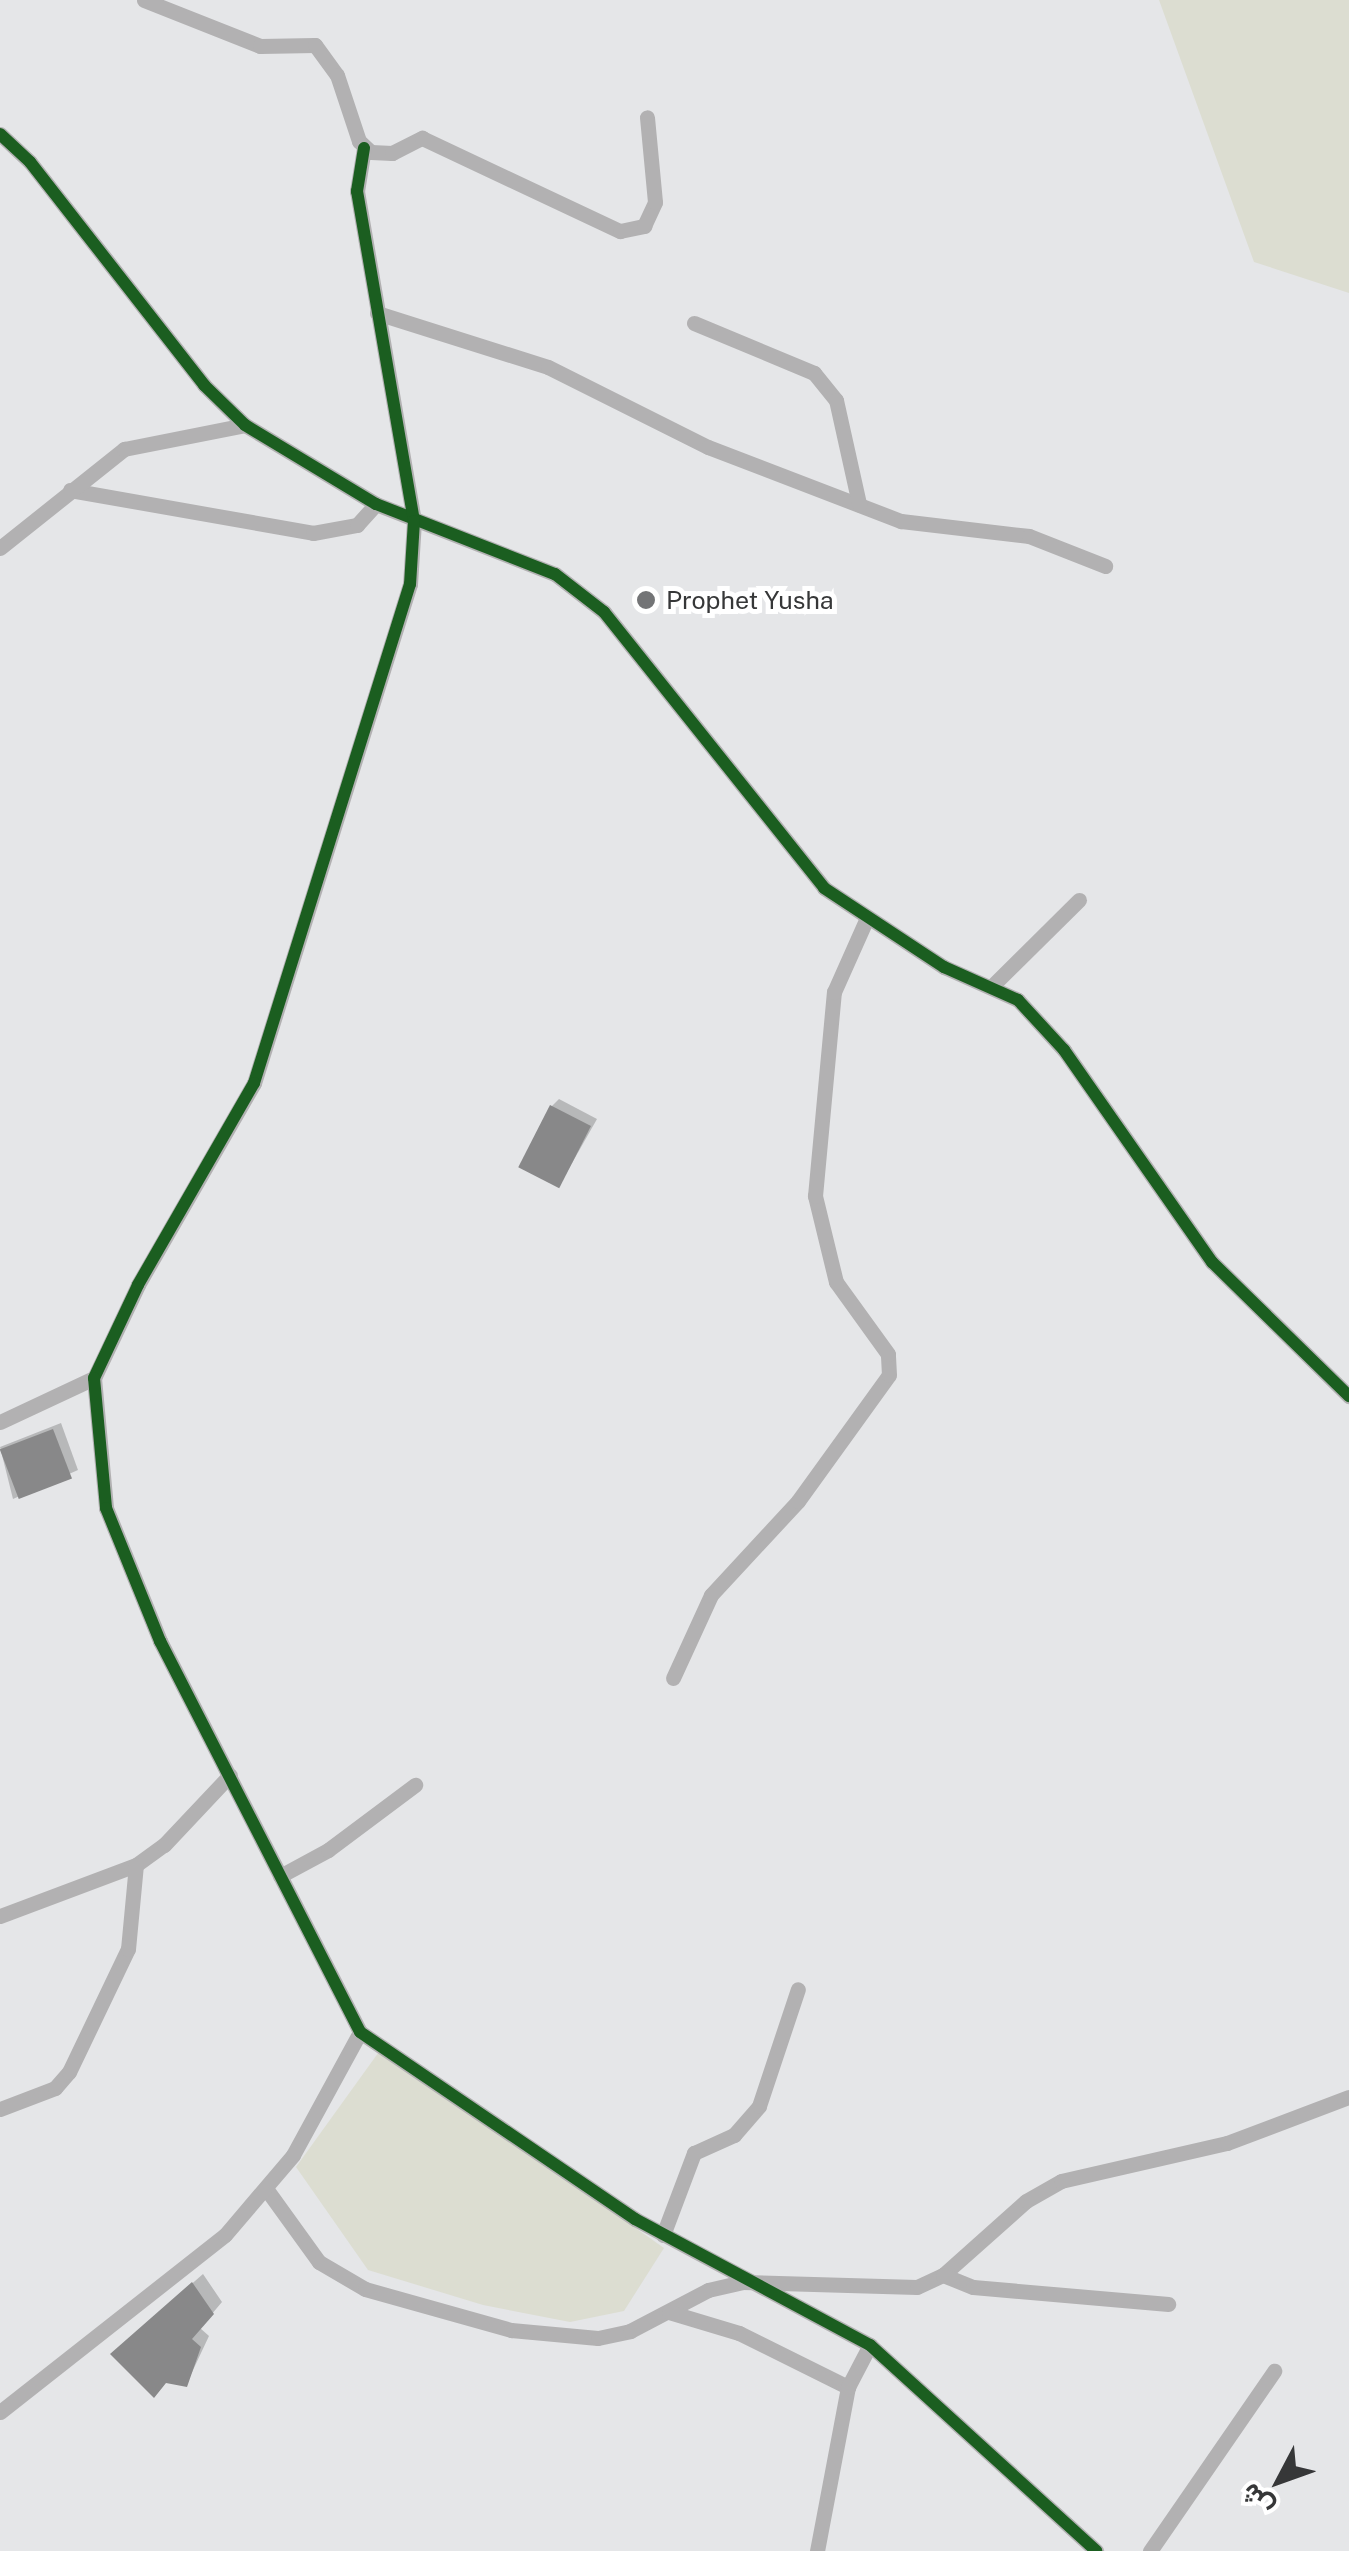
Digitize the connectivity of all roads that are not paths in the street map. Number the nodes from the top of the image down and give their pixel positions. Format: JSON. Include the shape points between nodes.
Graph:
{"nodes":[{"id":1,"x":144,"y":0,"type":"edge"},
{"id":2,"x":647,"y":118,"type":"dead end"},
{"id":3,"x":0,"y":134,"type":"edge"},
{"id":4,"x":364,"y":148,"type":"junction"},
{"id":5,"x":377,"y":312,"type":"junction"},
{"id":6,"x":694,"y":323,"type":"dead end"},
{"id":7,"x":245,"y":425,"type":"junction"},
{"id":8,"x":70,"y":490,"type":"junction"},
{"id":9,"x":376,"y":504,"type":"junction"},
{"id":10,"x":859,"y":504,"type":"junction"},
{"id":11,"x":414,"y":521,"type":"junction"},
{"id":12,"x":0,"y":548,"type":"edge"},
{"id":13,"x":1105,"y":566,"type":"dead end"},
{"id":14,"x":1078,"y":900,"type":"dead end"},
{"id":15,"x":866,"y":920,"type":"junction"},
{"id":16,"x":992,"y":986,"type":"junction"},
{"id":17,"x":94,"y":1378,"type":"junction"},
{"id":18,"x":1346,"y":1384,"type":"edge"},
{"id":19,"x":0,"y":1422,"type":"edge"},
{"id":20,"x":674,"y":1678,"type":"dead end"},
{"id":21,"x":230,"y":1775,"type":"junction"},
{"id":22,"x":415,"y":1786,"type":"dead end"},
{"id":23,"x":136,"y":1865,"type":"junction"},
{"id":24,"x":280,"y":1876,"type":"junction"},
{"id":25,"x":4,"y":1909,"type":"edge"},
{"id":26,"x":798,"y":1989,"type":"dead end"},
{"id":27,"x":360,"y":2032,"type":"junction"},
{"id":28,"x":1349,"y":2097,"type":"edge"},
{"id":29,"x":0,"y":2109,"type":"edge"},
{"id":30,"x":267,"y":2190,"type":"junction"},
{"id":31,"x":663,"y":2235,"type":"junction"},
{"id":32,"x":943,"y":2276,"type":"junction"},
{"id":33,"x":742,"y":2282,"type":"junction"},
{"id":34,"x":1168,"y":2304,"type":"dead end"},
{"id":35,"x":669,"y":2312,"type":"junction"},
{"id":36,"x":870,"y":2345,"type":"junction"},
{"id":37,"x":1274,"y":2372,"type":"dead end"},
{"id":38,"x":848,"y":2386,"type":"junction"},
{"id":39,"x":0,"y":2412,"type":"edge"},
{"id":40,"x":817,"y":2551,"type":"edge"},
{"id":41,"x":1096,"y":2551,"type":"edge"},
{"id":42,"x":1150,"y":2551,"type":"edge"}],
"edges":[{"from":1,"to":4,"type":"street","via":[[260,46],[315,45],[337,75]]},
{"from":2,"to":4,"type":"street","via":[[655,202],[644,226],[620,230],[422,138],[384,155]]},
{"from":3,"to":7,"type":"street","via":[[30,162],[193,372]]},
{"from":4,"to":5,"type":"street","via":[[356,191]]},
{"from":5,"to":10,"type":"street","via":[[548,367],[708,446]]},
{"from":5,"to":11,"type":"street"},
{"from":6,"to":10,"type":"street","via":[[814,372],[836,400]]},
{"from":7,"to":8,"type":"street","via":[[144,440]]},
{"from":7,"to":9,"type":"street"},
{"from":8,"to":9,"type":"street","via":[[313,533],[357,525]]},
{"from":8,"to":12,"type":"street"},
{"from":9,"to":11,"type":"street"},
{"from":10,"to":13,"type":"street","via":[[901,521],[1028,536]]},
{"from":11,"to":15,"type":"street","via":[[464,534],[555,574],[604,612],[796,856]]},
{"from":11,"to":17,"type":"street","via":[[410,584],[387,668],[254,1084],[138,1285]]},
{"from":14,"to":16,"type":"street"},
{"from":15,"to":16,"type":"street","via":[[944,967]]},
{"from":15,"to":20,"type":"street","via":[[834,992],[816,1196],[836,1282],[888,1354],[888,1375],[798,1501],[711,1594]]},
{"from":16,"to":18,"type":"street","via":[[1018,1000],[1064,1050],[1212,1262]]},
{"from":17,"to":19,"type":"street"},
{"from":17,"to":21,"type":"street","via":[[106,1508],[160,1641]]},
{"from":21,"to":23,"type":"street"},
{"from":21,"to":24,"type":"street"},
{"from":22,"to":24,"type":"street"},
{"from":23,"to":25,"type":"street"},
{"from":23,"to":29,"type":"street","via":[[128,1949],[69,2072],[55,2088]]},
{"from":24,"to":27,"type":"street"},
{"from":26,"to":31,"type":"street","via":[[760,2106],[734,2135],[694,2153]]},
{"from":27,"to":30,"type":"street"},
{"from":27,"to":31,"type":"street"},
{"from":28,"to":32,"type":"street","via":[[1227,2144],[1061,2181],[1026,2201]]},
{"from":30,"to":35,"type":"street","via":[[318,2262],[365,2289],[424,2307],[557,2338],[630,2331]]},
{"from":30,"to":39,"type":"street","via":[[225,2235]]},
{"from":31,"to":33,"type":"street"},
{"from":32,"to":33,"type":"street","via":[[886,2290]]},
{"from":32,"to":34,"type":"street","via":[[973,2287]]},
{"from":33,"to":35,"type":"street","via":[[708,2290]]},
{"from":33,"to":36,"type":"street"},
{"from":35,"to":38,"type":"street","via":[[739,2333]]},
{"from":36,"to":38,"type":"street"},
{"from":36,"to":41,"type":"street"},
{"from":37,"to":42,"type":"street"},
{"from":38,"to":40,"type":"street"}]}
